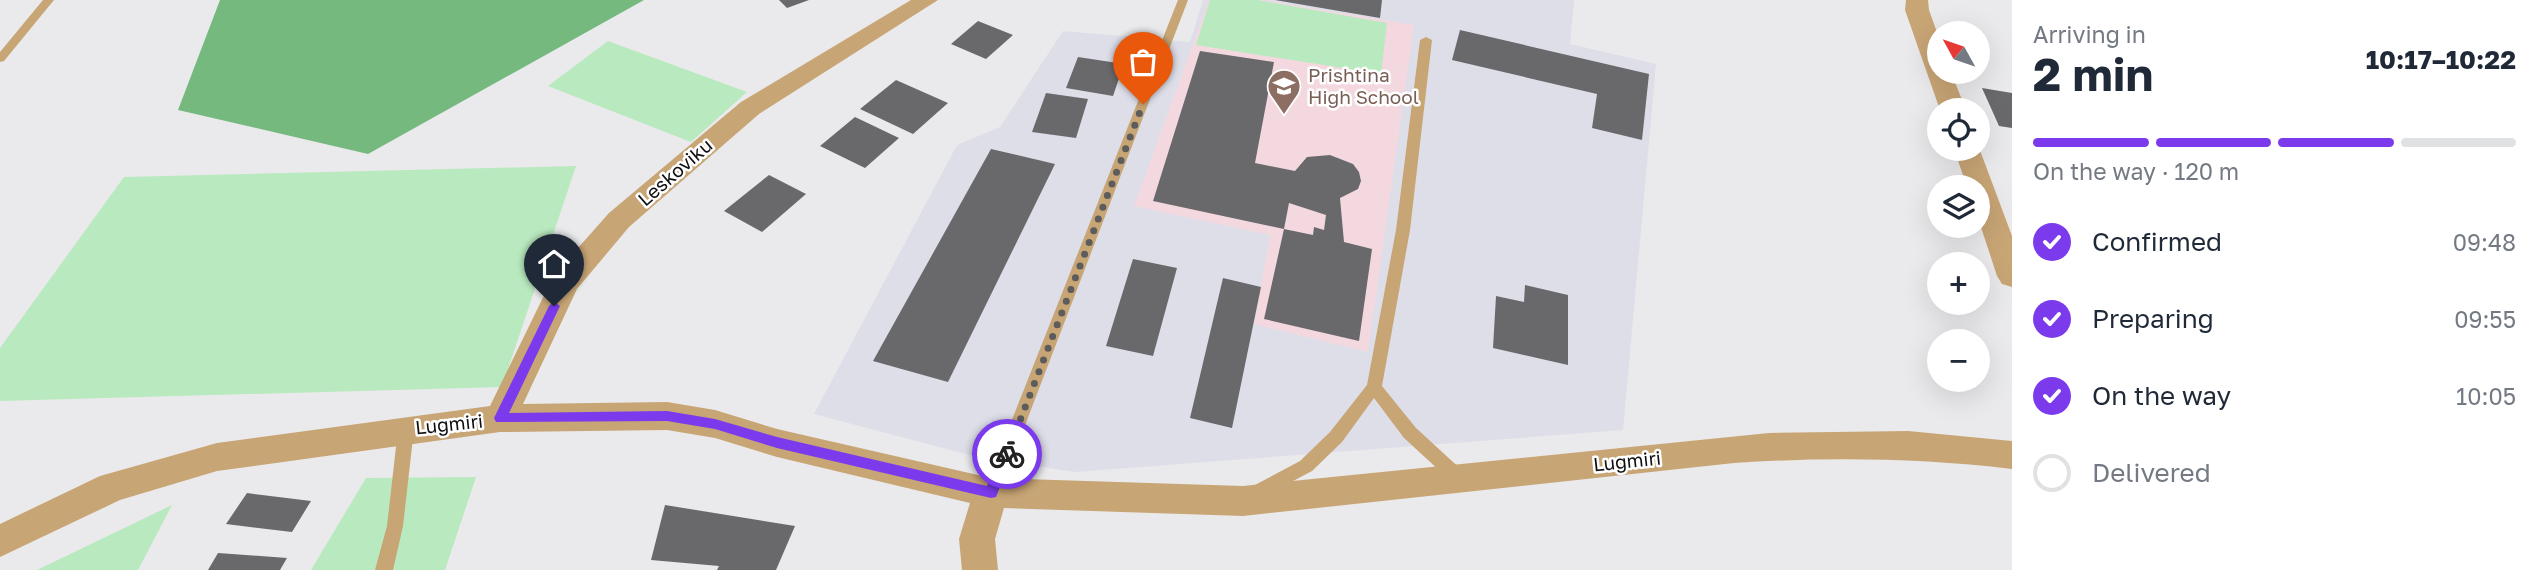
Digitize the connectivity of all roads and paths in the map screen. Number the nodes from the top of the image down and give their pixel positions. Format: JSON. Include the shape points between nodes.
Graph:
{"nodes":[{"id":1,"x":49,"y":0,"type":"edge"},
{"id":2,"x":927,"y":0,"type":"edge"},
{"id":3,"x":1183,"y":0,"type":"edge"},
{"id":4,"x":1917,"y":0,"type":"edge"},
{"id":5,"x":1927,"y":38,"type":"edge"},
{"id":6,"x":1426,"y":40,"type":"dead end"},
{"id":7,"x":0,"y":59,"type":"edge"},
{"id":8,"x":1971,"y":161,"type":"edge"},
{"id":9,"x":2012,"y":276,"type":"edge"},
{"id":10,"x":1374,"y":387,"type":"junction"},
{"id":11,"x":500,"y":418,"type":"junction"},
{"id":12,"x":406,"y":429,"type":"junction"},
{"id":13,"x":2012,"y":455,"type":"edge"},
{"id":14,"x":1460,"y":479,"type":"junction"},
{"id":15,"x":991,"y":493,"type":"junction"},
{"id":16,"x":1243,"y":501,"type":"junction"},
{"id":17,"x":0,"y":541,"type":"edge"},
{"id":18,"x":384,"y":570,"type":"edge"},
{"id":19,"x":980,"y":570,"type":"edge"}],
"edges":[{"from":1,"to":7,"type":"lane"},
{"from":2,"to":11,"type":"street","name":"Leskoviku","via":[[750,108],[619,220],[565,283]]},
{"from":3,"to":15,"type":"lane"},
{"from":4,"to":5,"type":"street"},
{"from":6,"to":10,"type":"lane","via":[[1403,230]]},
{"from":8,"to":9,"type":"street"},
{"from":10,"to":14,"type":"lane","via":[[1410,433]]},
{"from":10,"to":16,"type":"lane","via":[[1336,437],[1306,466]]},
{"from":11,"to":12,"type":"street","name":"Lugmiri"},
{"from":11,"to":15,"type":"street","name":"Lugmiri","via":[[667,416]]},
{"from":12,"to":17,"type":"street","name":"Lugmiri","via":[[217,457],[159,471],[101,492]]},
{"from":12,"to":18,"type":"lane","via":[[395,526]]},
{"from":13,"to":14,"type":"street","name":"Lugmiri","via":[[1904,444],[1816,443]]},
{"from":14,"to":16,"type":"street","name":"Lugmiri"},
{"from":15,"to":16,"type":"street","name":"Lugmiri"},
{"from":15,"to":19,"type":"street","via":[[976,539]]}]}
